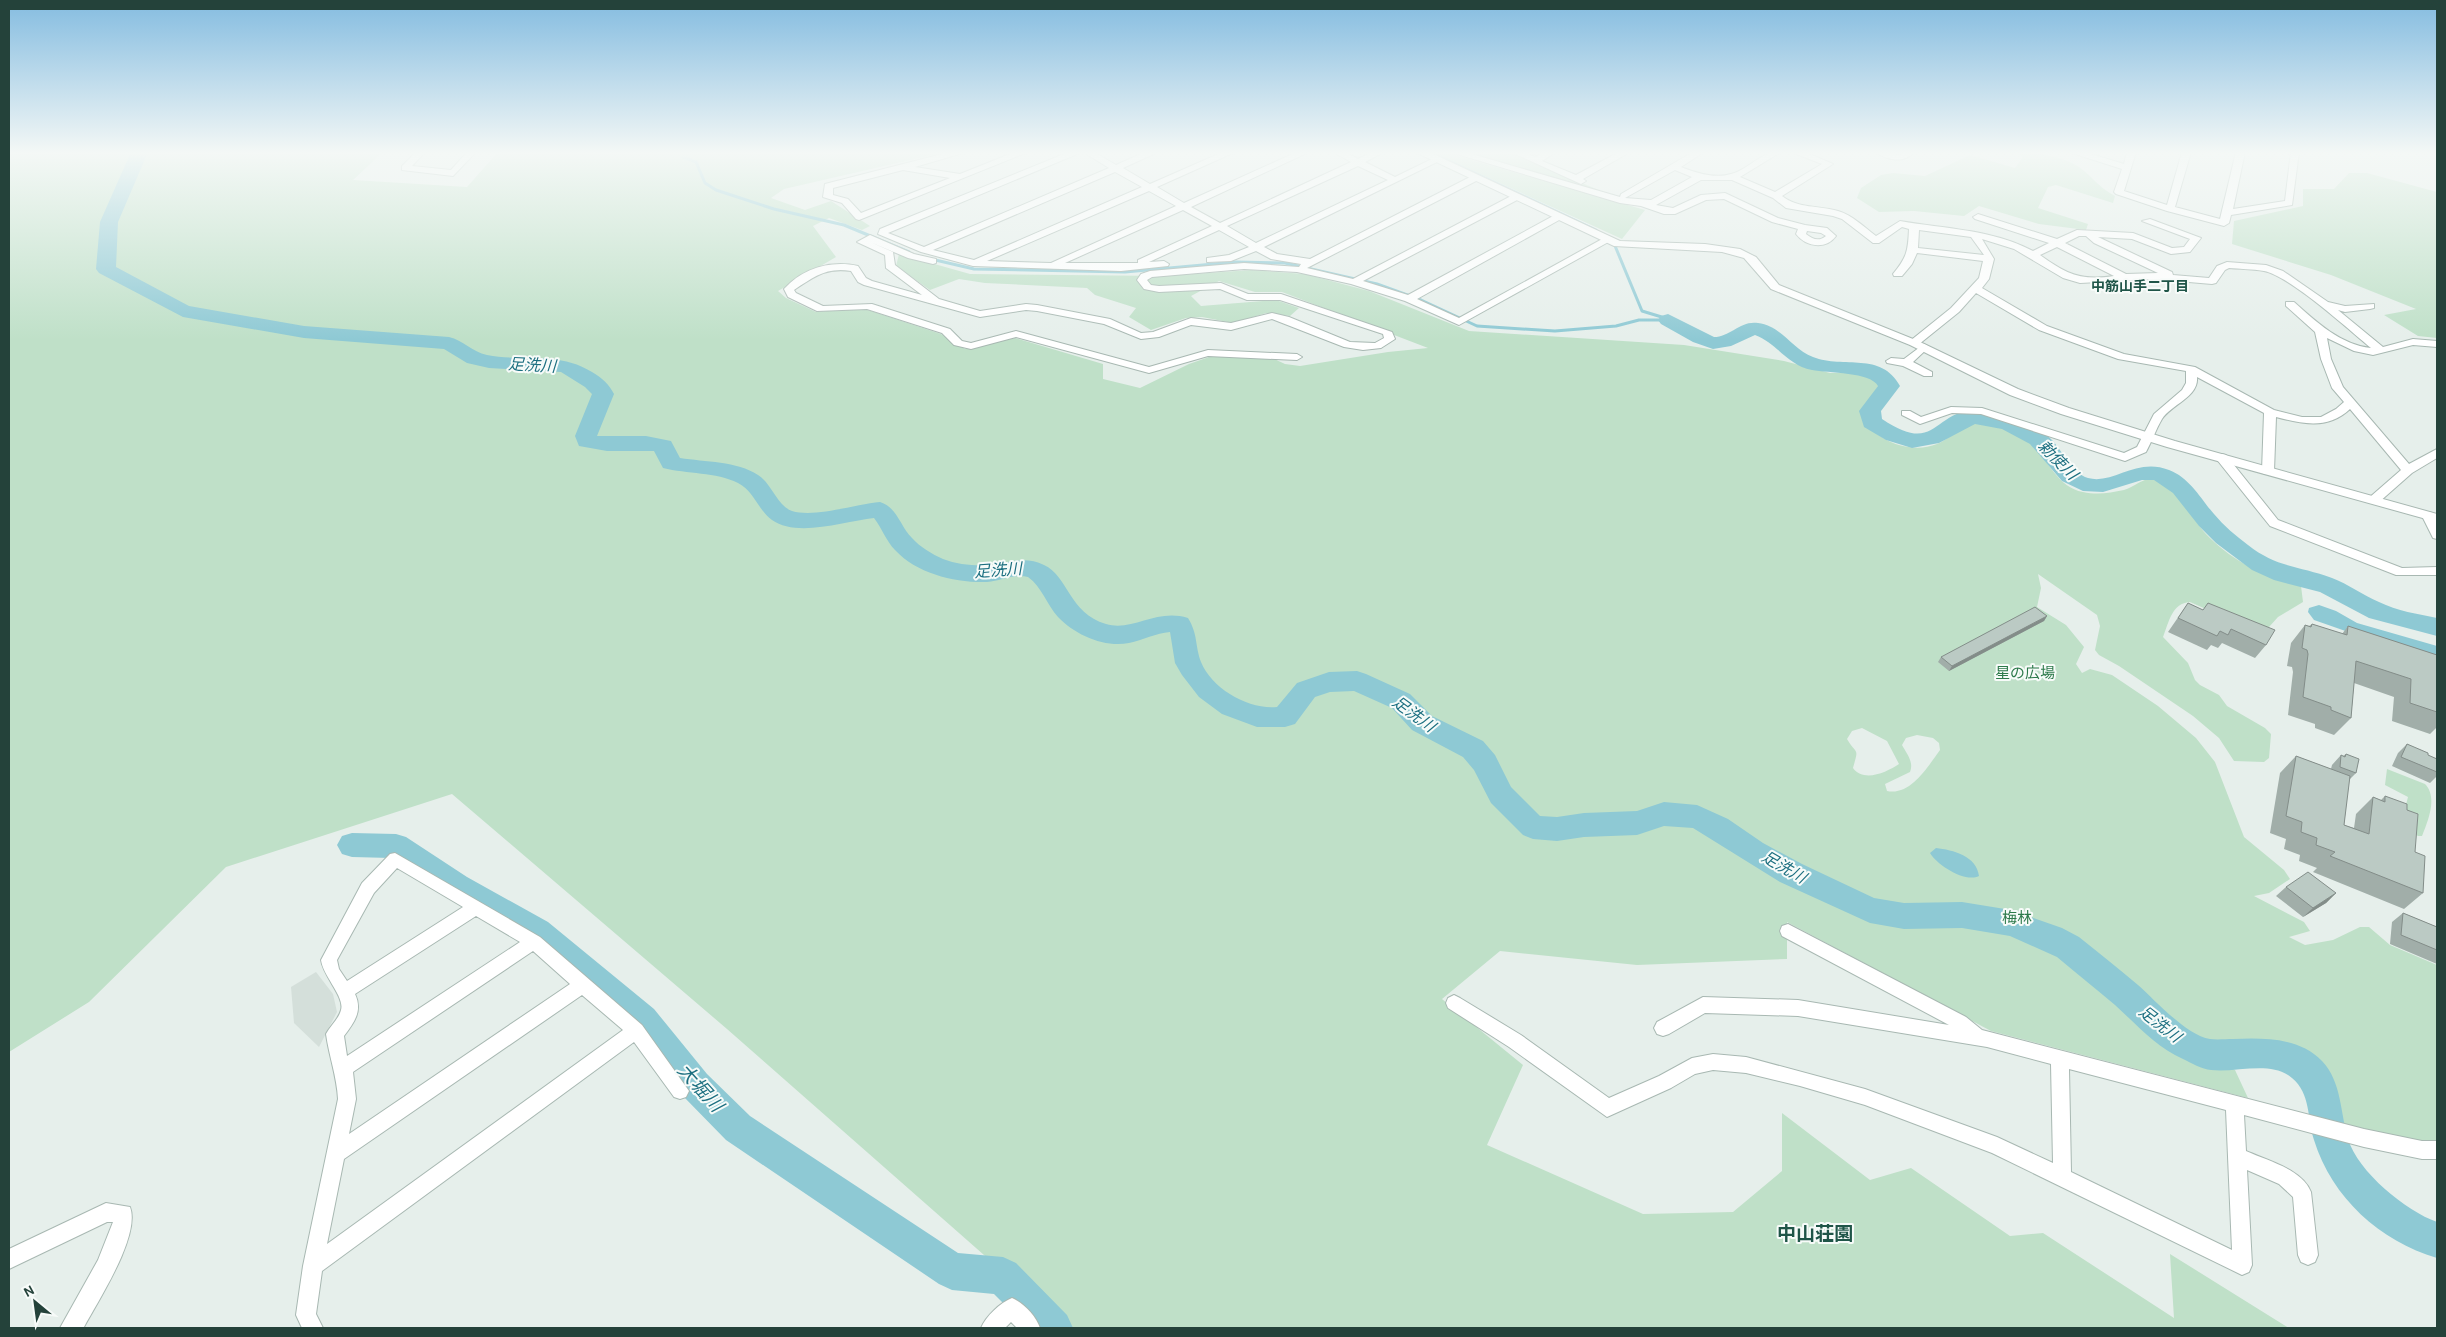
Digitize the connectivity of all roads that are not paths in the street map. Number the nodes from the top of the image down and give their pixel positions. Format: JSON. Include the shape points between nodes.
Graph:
{"nodes":[{"id":1,"x":924,"y":214,"type":"edge"},
{"id":2,"x":1007,"y":214,"type":"edge"},
{"id":3,"x":1087,"y":214,"type":"edge"},
{"id":4,"x":1166,"y":214,"type":"edge"},
{"id":5,"x":1196,"y":214,"type":"edge"},
{"id":6,"x":1244,"y":214,"type":"edge"},
{"id":7,"x":1324,"y":214,"type":"edge"},
{"id":8,"x":1404,"y":214,"type":"edge"},
{"id":9,"x":1483,"y":214,"type":"edge"},
{"id":10,"x":1553,"y":214,"type":"edge"},
{"id":11,"x":1763,"y":214,"type":"edge"},
{"id":12,"x":1838,"y":214,"type":"edge"},
{"id":13,"x":2191,"y":214,"type":"edge"},
{"id":14,"x":2227,"y":214,"type":"edge"},
{"id":15,"x":1558,"y":217,"type":"junction"},
{"id":16,"x":1978,"y":217,"type":"dead end"},
{"id":17,"x":2147,"y":221,"type":"dead end"},
{"id":18,"x":1218,"y":226,"type":"junction"},
{"id":19,"x":1914,"y":227,"type":"junction"},
{"id":20,"x":1804,"y":228,"type":"dead end"},
{"id":21,"x":883,"y":231,"type":"junction"},
{"id":22,"x":2087,"y":233,"type":"junction"},
{"id":23,"x":1975,"y":235,"type":"junction"},
{"id":24,"x":870,"y":238,"type":"junction"},
{"id":25,"x":1607,"y":240,"type":"junction"},
{"id":26,"x":2056,"y":242,"type":"junction"},
{"id":27,"x":1256,"y":247,"type":"junction"},
{"id":28,"x":924,"y":250,"type":"junction"},
{"id":29,"x":1913,"y":250,"type":"junction"},
{"id":30,"x":2034,"y":255,"type":"junction"},
{"id":31,"x":1989,"y":259,"type":"junction"},
{"id":32,"x":1312,"y":262,"type":"junction"},
{"id":33,"x":973,"y":263,"type":"junction"},
{"id":34,"x":1052,"y":266,"type":"junction"},
{"id":35,"x":1132,"y":267,"type":"junction"},
{"id":36,"x":1297,"y":269,"type":"junction"},
{"id":37,"x":1150,"y":274,"type":"junction"},
{"id":38,"x":1898,"y":274,"type":"dead end"},
{"id":39,"x":2174,"y":276,"type":"junction"},
{"id":40,"x":2127,"y":279,"type":"junction"},
{"id":41,"x":1354,"y":282,"type":"junction"},
{"id":42,"x":1975,"y":288,"type":"junction"},
{"id":43,"x":1409,"y":299,"type":"junction"},
{"id":44,"x":938,"y":301,"type":"junction"},
{"id":45,"x":2323,"y":303,"type":"junction"},
{"id":46,"x":2290,"y":304,"type":"dead end"},
{"id":47,"x":2370,"y":306,"type":"dead end"},
{"id":48,"x":2320,"y":331,"type":"junction"},
{"id":49,"x":2437,"y":344,"type":"edge"},
{"id":50,"x":1919,"y":345,"type":"junction"},
{"id":51,"x":2381,"y":351,"type":"junction"},
{"id":52,"x":1297,"y":357,"type":"dead end"},
{"id":53,"x":1891,"y":361,"type":"dead end"},
{"id":54,"x":1906,"y":363,"type":"junction"},
{"id":55,"x":2191,"y":369,"type":"junction"},
{"id":56,"x":1928,"y":374,"type":"dead end"},
{"id":57,"x":2349,"y":404,"type":"junction"},
{"id":58,"x":2270,"y":412,"type":"junction"},
{"id":59,"x":1906,"y":413,"type":"dead end"},
{"id":60,"x":2147,"y":437,"type":"junction"},
{"id":61,"x":2437,"y":453,"type":"edge"},
{"id":62,"x":2222,"y":458,"type":"junction"},
{"id":63,"x":2408,"y":470,"type":"junction"},
{"id":64,"x":2268,"y":471,"type":"junction"},
{"id":65,"x":2374,"y":500,"type":"junction"},
{"id":66,"x":2432,"y":517,"type":"edge"},
{"id":67,"x":2437,"y":535,"type":"edge"},
{"id":68,"x":2437,"y":571,"type":"edge"},
{"id":69,"x":475,"y":908,"type":"junction"},
{"id":70,"x":1788,"y":931,"type":"dead end"},
{"id":71,"x":534,"y":942,"type":"junction"},
{"id":72,"x":583,"y":985,"type":"junction"},
{"id":73,"x":344,"y":992,"type":"junction"},
{"id":74,"x":1454,"y":1003,"type":"dead end"},
{"id":75,"x":1662,"y":1028,"type":"dead end"},
{"id":76,"x":636,"y":1031,"type":"junction"},
{"id":77,"x":1977,"y":1037,"type":"junction"},
{"id":78,"x":2060,"y":1058,"type":"junction"},
{"id":79,"x":343,"y":1069,"type":"junction"},
{"id":80,"x":680,"y":1091,"type":"dead end"},
{"id":81,"x":2236,"y":1104,"type":"junction"},
{"id":82,"x":2437,"y":1150,"type":"edge"},
{"id":83,"x":337,"y":1153,"type":"junction"},
{"id":84,"x":2238,"y":1157,"type":"junction"},
{"id":85,"x":2062,"y":1178,"type":"junction"},
{"id":86,"x":2308,"y":1255,"type":"dead end"},
{"id":87,"x":9,"y":1259,"type":"edge"},
{"id":88,"x":313,"y":1266,"type":"junction"},
{"id":89,"x":70,"y":1328,"type":"edge"},
{"id":90,"x":313,"y":1328,"type":"edge"},
{"id":91,"x":992,"y":1328,"type":"edge"},
{"id":92,"x":1030,"y":1328,"type":"edge"}],
"edges":[{"from":1,"to":21,"type":"street"},
{"from":2,"to":28,"type":"street"},
{"from":3,"to":33,"type":"street"},
{"from":4,"to":34,"type":"street"},
{"from":5,"to":18,"type":"street"},
{"from":6,"to":18,"type":"street"},
{"from":7,"to":27,"type":"street"},
{"from":8,"to":32,"type":"street"},
{"from":9,"to":41,"type":"street"},
{"from":10,"to":15,"type":"street"},
{"from":11,"to":20,"type":"street"},
{"from":12,"to":19,"type":"street","via":[[1876,241],[1895,225]]},
{"from":13,"to":14,"type":"street","via":[[2224,223]]},
{"from":15,"to":25,"type":"street"},
{"from":15,"to":43,"type":"street"},
{"from":16,"to":26,"type":"street"},
{"from":17,"to":22,"type":"street","via":[[2196,238],[2187,250],[2171,251],[2132,236]]},
{"from":18,"to":27,"type":"street"},
{"from":18,"to":35,"type":"street"},
{"from":19,"to":23,"type":"street"},
{"from":19,"to":29,"type":"street"},
{"from":21,"to":24,"type":"street"},
{"from":21,"to":28,"type":"street","via":[[883,234]]},
{"from":22,"to":26,"type":"street","via":[[2077,233]]},
{"from":22,"to":39,"type":"street","via":[[2097,241]]},
{"from":23,"to":30,"type":"street","via":[[1982,234],[2016,245]]},
{"from":23,"to":31,"type":"street"},
{"from":24,"to":37,"type":"street","via":[[911,256],[970,271]]},
{"from":24,"to":44,"type":"street","via":[[862,242],[890,254],[890,266]]},
{"from":25,"to":43,"type":"street","via":[[1459,322]]},
{"from":25,"to":50,"type":"street","via":[[1634,247],[1717,248],[1741,252],[1752,259],[1766,281],[1775,287]]},
{"from":26,"to":30,"type":"street"},
{"from":26,"to":40,"type":"street"},
{"from":27,"to":32,"type":"street","via":[[1274,257]]},
{"from":27,"to":35,"type":"street","via":[[1231,258]]},
{"from":28,"to":33,"type":"street"},
{"from":29,"to":31,"type":"street"},
{"from":29,"to":38,"type":"street","via":[[1908,265]]},
{"from":30,"to":40,"type":"street","via":[[2074,280]]},
{"from":31,"to":42,"type":"street","via":[[1984,279]]},
{"from":32,"to":36,"type":"street"},
{"from":33,"to":34,"type":"street"},
{"from":34,"to":35,"type":"street"},
{"from":36,"to":37,"type":"street","via":[[1244,266]]},
{"from":36,"to":41,"type":"street"},
{"from":37,"to":44,"type":"street","via":[[1142,280],[1148,287],[1221,286],[1247,297],[1281,297],[1387,332],[1390,338],[1375,345],[1352,347],[1272,316],[1234,326],[1199,320],[1148,337],[1130,334],[1117,324],[1106,321],[1038,308],[980,314]]},
{"from":39,"to":40,"type":"street"},
{"from":39,"to":45,"type":"street","via":[[2206,282],[2212,281],[2227,265],[2266,268],[2279,273]]},
{"from":41,"to":43,"type":"street"},
{"from":42,"to":50,"type":"street"},
{"from":42,"to":55,"type":"street","via":[[2043,328],[2122,357]]},
{"from":44,"to":52,"type":"street","via":[[908,296],[868,283],[854,268],[834,264],[821,268],[789,290],[792,295],[821,309],[868,306],[946,331],[958,343],[971,346],[1016,334],[1149,370],[1208,353]]},
{"from":45,"to":47,"type":"street","via":[[2345,309]]},
{"from":45,"to":51,"type":"street"},
{"from":46,"to":48,"type":"street"},
{"from":48,"to":51,"type":"street","via":[[2361,350]]},
{"from":48,"to":57,"type":"street","via":[[2332,374]]},
{"from":49,"to":51,"type":"street","via":[[2413,342]]},
{"from":50,"to":54,"type":"street"},
{"from":50,"to":60,"type":"street","via":[[2014,392]]},
{"from":53,"to":54,"type":"street"},
{"from":54,"to":56,"type":"street"},
{"from":55,"to":58,"type":"street"},
{"from":55,"to":60,"type":"street","via":[[2192,383],[2158,416]]},
{"from":57,"to":58,"type":"street","via":[[2328,420],[2310,421]]},
{"from":57,"to":63,"type":"street"},
{"from":58,"to":64,"type":"street"},
{"from":59,"to":60,"type":"street","via":[[1920,420],[1951,410],[1982,411],[2125,457],[2142,448]]},
{"from":60,"to":62,"type":"street"},
{"from":61,"to":63,"type":"street"},
{"from":62,"to":64,"type":"street"},
{"from":62,"to":68,"type":"street","via":[[2274,523],[2401,572]]},
{"from":63,"to":65,"type":"street"},
{"from":64,"to":65,"type":"street"},
{"from":65,"to":66,"type":"street"},
{"from":66,"to":67,"type":"street"},
{"from":69,"to":71,"type":"street"},
{"from":69,"to":73,"type":"street"},
{"from":69,"to":73,"type":"street","via":[[395,859],[368,888],[329,960],[330,969]]},
{"from":70,"to":77,"type":"street","via":[[1960,1022]]},
{"from":71,"to":72,"type":"street"},
{"from":71,"to":79,"type":"street"},
{"from":72,"to":76,"type":"street"},
{"from":72,"to":83,"type":"street"},
{"from":73,"to":79,"type":"street","via":[[349,1014],[335,1034]]},
{"from":74,"to":85,"type":"street","via":[[1515,1041],[1607,1108],[1692,1066],[1712,1062],[1746,1066],[1865,1097],[1997,1146]]},
{"from":75,"to":77,"type":"street","via":[[1702,1005],[1712,1005],[1798,1008]]},
{"from":76,"to":80,"type":"street"},
{"from":76,"to":88,"type":"street"},
{"from":77,"to":78,"type":"street"},
{"from":78,"to":81,"type":"street"},
{"from":78,"to":85,"type":"street"},
{"from":79,"to":83,"type":"street","via":[[347,1099]]},
{"from":81,"to":82,"type":"street","via":[[2364,1138]]},
{"from":81,"to":84,"type":"street"},
{"from":83,"to":88,"type":"street"},
{"from":84,"to":85,"type":"street","via":[[2242,1265]]},
{"from":84,"to":86,"type":"street","via":[[2286,1178],[2302,1192]]},
{"from":87,"to":89,"type":"street","via":[[106,1212],[123,1214],[116,1242]]},
{"from":88,"to":90,"type":"street","via":[[306,1316]]},
{"from":91,"to":92,"type":"street","via":[[1012,1308]]}]}
